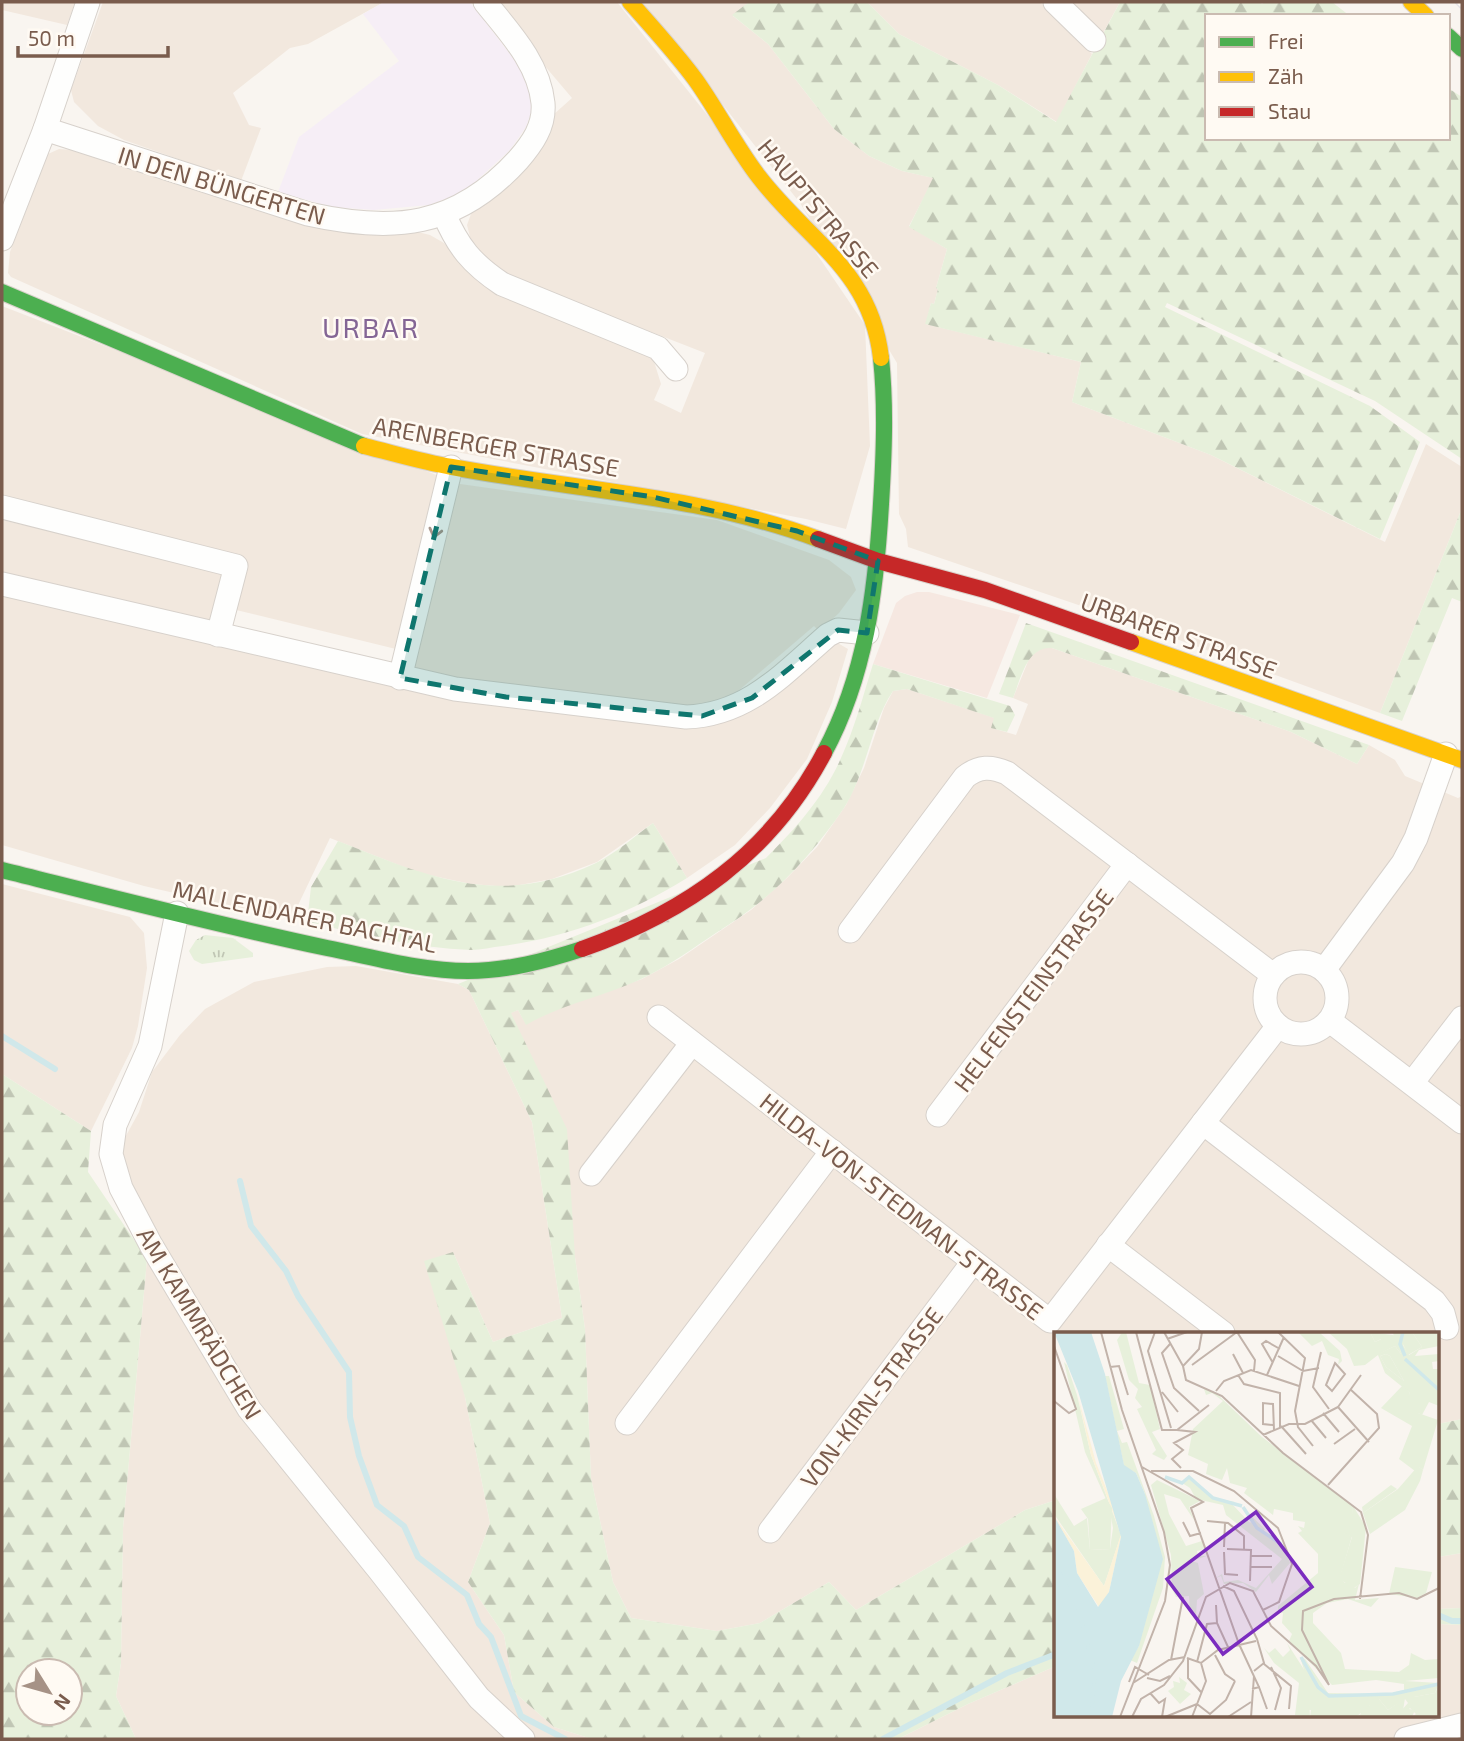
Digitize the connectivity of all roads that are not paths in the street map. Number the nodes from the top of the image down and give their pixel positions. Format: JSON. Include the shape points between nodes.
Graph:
{"nodes":[{"id":1,"x":88,"y":2,"type":"edge"},
{"id":2,"x":485,"y":2,"type":"edge"},
{"id":3,"x":630,"y":2,"type":"edge"},
{"id":4,"x":1055,"y":2,"type":"edge"},
{"id":5,"x":1411,"y":2,"type":"edge"},
{"id":6,"x":1424,"y":14,"type":"edge"},
{"id":7,"x":1094,"y":40,"type":"dead end"},
{"id":8,"x":45,"y":129,"type":"junction"},
{"id":9,"x":444,"y":214,"type":"junction"},
{"id":10,"x":2,"y":239,"type":"edge"},
{"id":11,"x":2,"y":292,"type":"edge"},
{"id":12,"x":676,"y":369,"type":"dead end"},
{"id":13,"x":451,"y":467,"type":"junction"},
{"id":14,"x":2,"y":507,"type":"edge"},
{"id":15,"x":878,"y":561,"type":"junction"},
{"id":16,"x":2,"y":584,"type":"edge"},
{"id":17,"x":867,"y":633,"type":"junction"},
{"id":18,"x":218,"y":635,"type":"junction"},
{"id":19,"x":400,"y":678,"type":"junction"},
{"id":20,"x":1454,"y":757,"type":"edge"},
{"id":21,"x":1128,"y":864,"type":"junction"},
{"id":22,"x":2,"y":870,"type":"edge"},
{"id":23,"x":177,"y":913,"type":"junction"},
{"id":24,"x":850,"y":931,"type":"dead end"},
{"id":25,"x":1324,"y":970,"type":"junction"},
{"id":26,"x":1273,"y":975,"type":"junction"},
{"id":27,"x":659,"y":1017,"type":"dead end"},
{"id":28,"x":1462,"y":1018,"type":"edge"},
{"id":29,"x":1330,"y":1021,"type":"junction"},
{"id":30,"x":1278,"y":1026,"type":"junction"},
{"id":31,"x":692,"y":1042,"type":"junction"},
{"id":32,"x":1412,"y":1083,"type":"junction"},
{"id":33,"x":938,"y":1115,"type":"dead end"},
{"id":34,"x":1462,"y":1122,"type":"edge"},
{"id":35,"x":1203,"y":1123,"type":"junction"},
{"id":36,"x":832,"y":1151,"type":"junction"},
{"id":37,"x":591,"y":1174,"type":"dead end"},
{"id":38,"x":1108,"y":1245,"type":"junction"},
{"id":39,"x":973,"y":1262,"type":"junction"},
{"id":40,"x":1446,"y":1328,"type":"edge"},
{"id":41,"x":1222,"y":1332,"type":"edge"},
{"id":42,"x":626,"y":1423,"type":"dead end"},
{"id":43,"x":770,"y":1531,"type":"dead end"},
{"id":44,"x":1462,"y":1725,"type":"edge"},
{"id":45,"x":523,"y":1739,"type":"edge"},
{"id":46,"x":1406,"y":1739,"type":"edge"}],
"edges":[{"from":1,"to":8,"type":"street"},
{"from":2,"to":9,"type":"street","name":"IN DEN BÜNGERTEN","via":[[534,71],[541,90],[542,120],[527,149],[485,191]]},
{"from":3,"to":15,"type":"street","name":"HAUPTSTRASSE","via":[[691,74],[763,182],[836,258],[869,307],[882,368]]},
{"from":4,"to":7,"type":"street"},
{"from":5,"to":6,"type":"street"},
{"from":8,"to":9,"type":"street","name":"IN DEN BÜNGERTEN","via":[[340,222],[398,223]]},
{"from":8,"to":10,"type":"street"},
{"from":9,"to":12,"type":"street","via":[[467,256],[502,284],[658,348]]},
{"from":11,"to":13,"type":"street","name":"ARENBERGER STRASSE","via":[[336,437]]},
{"from":13,"to":15,"type":"street","name":"ARENBERGER STRASSE","via":[[748,516]]},
{"from":13,"to":19,"type":"street","one_way":true},
{"from":14,"to":18,"type":"street","via":[[236,566]]},
{"from":15,"to":17,"type":"street","name":"MALLENDARER BACHTAL"},
{"from":15,"to":20,"type":"street","name":"URBARER STRASSE","via":[[985,590]]},
{"from":16,"to":18,"type":"street"},
{"from":17,"to":19,"type":"street","via":[[838,630],[828,635],[752,698],[702,716],[506,697]]},
{"from":17,"to":23,"type":"street","name":"MALLENDARER BACHTAL","via":[[836,732],[789,812],[766,839],[713,884],[683,905],[621,935],[547,961],[441,970]]},
{"from":18,"to":19,"type":"street"},
{"from":20,"to":25,"type":"street","via":[[1403,863]]},
{"from":21,"to":24,"type":"street","name":"HELFENSTEINSTRASSE","via":[[1007,773],[981,768],[965,777]]},
{"from":21,"to":26,"type":"street","name":"HELFENSTEINSTRASSE"},
{"from":21,"to":33,"type":"street","name":"HELFENSTEINSTRASSE"},
{"from":22,"to":23,"type":"street","name":"MALLENDARER BACHTAL"},
{"from":23,"to":45,"type":"street","name":"AM KAMMRÄDCHEN","via":[[150,1045],[115,1125],[111,1154],[121,1188],[248,1409],[479,1698]]},
{"from":25,"to":26,"type":"street","via":[[1314,964],[1292,963]]},
{"from":25,"to":29,"type":"street","via":[[1337,988]]},
{"from":26,"to":30,"type":"street","via":[[1267,985],[1266,1007]]},
{"from":27,"to":31,"type":"street","name":"HILDA-VON-STEDMAN-STRASSE"},
{"from":28,"to":32,"type":"street"},
{"from":29,"to":30,"type":"street","via":[[1310,1034],[1287,1032]]},
{"from":29,"to":32,"type":"street"},
{"from":30,"to":35,"type":"street","name":"HILDA-VON-STEDMAN-STRASSE"},
{"from":31,"to":36,"type":"street","name":"HILDA-VON-STEDMAN-STRASSE"},
{"from":31,"to":37,"type":"street"},
{"from":32,"to":34,"type":"street"},
{"from":35,"to":38,"type":"street","name":"HILDA-VON-STEDMAN-STRASSE"},
{"from":35,"to":40,"type":"street","via":[[1434,1301],[1443,1312]]},
{"from":36,"to":39,"type":"street","name":"HILDA-VON-STEDMAN-STRASSE"},
{"from":36,"to":42,"type":"street"},
{"from":38,"to":39,"type":"street","name":"HILDA-VON-STEDMAN-STRASSE","via":[[1050,1321]]},
{"from":38,"to":41,"type":"street"},
{"from":39,"to":43,"type":"street","name":"VON-KIRN-STRASSE"},
{"from":44,"to":46,"type":"street"}]}
